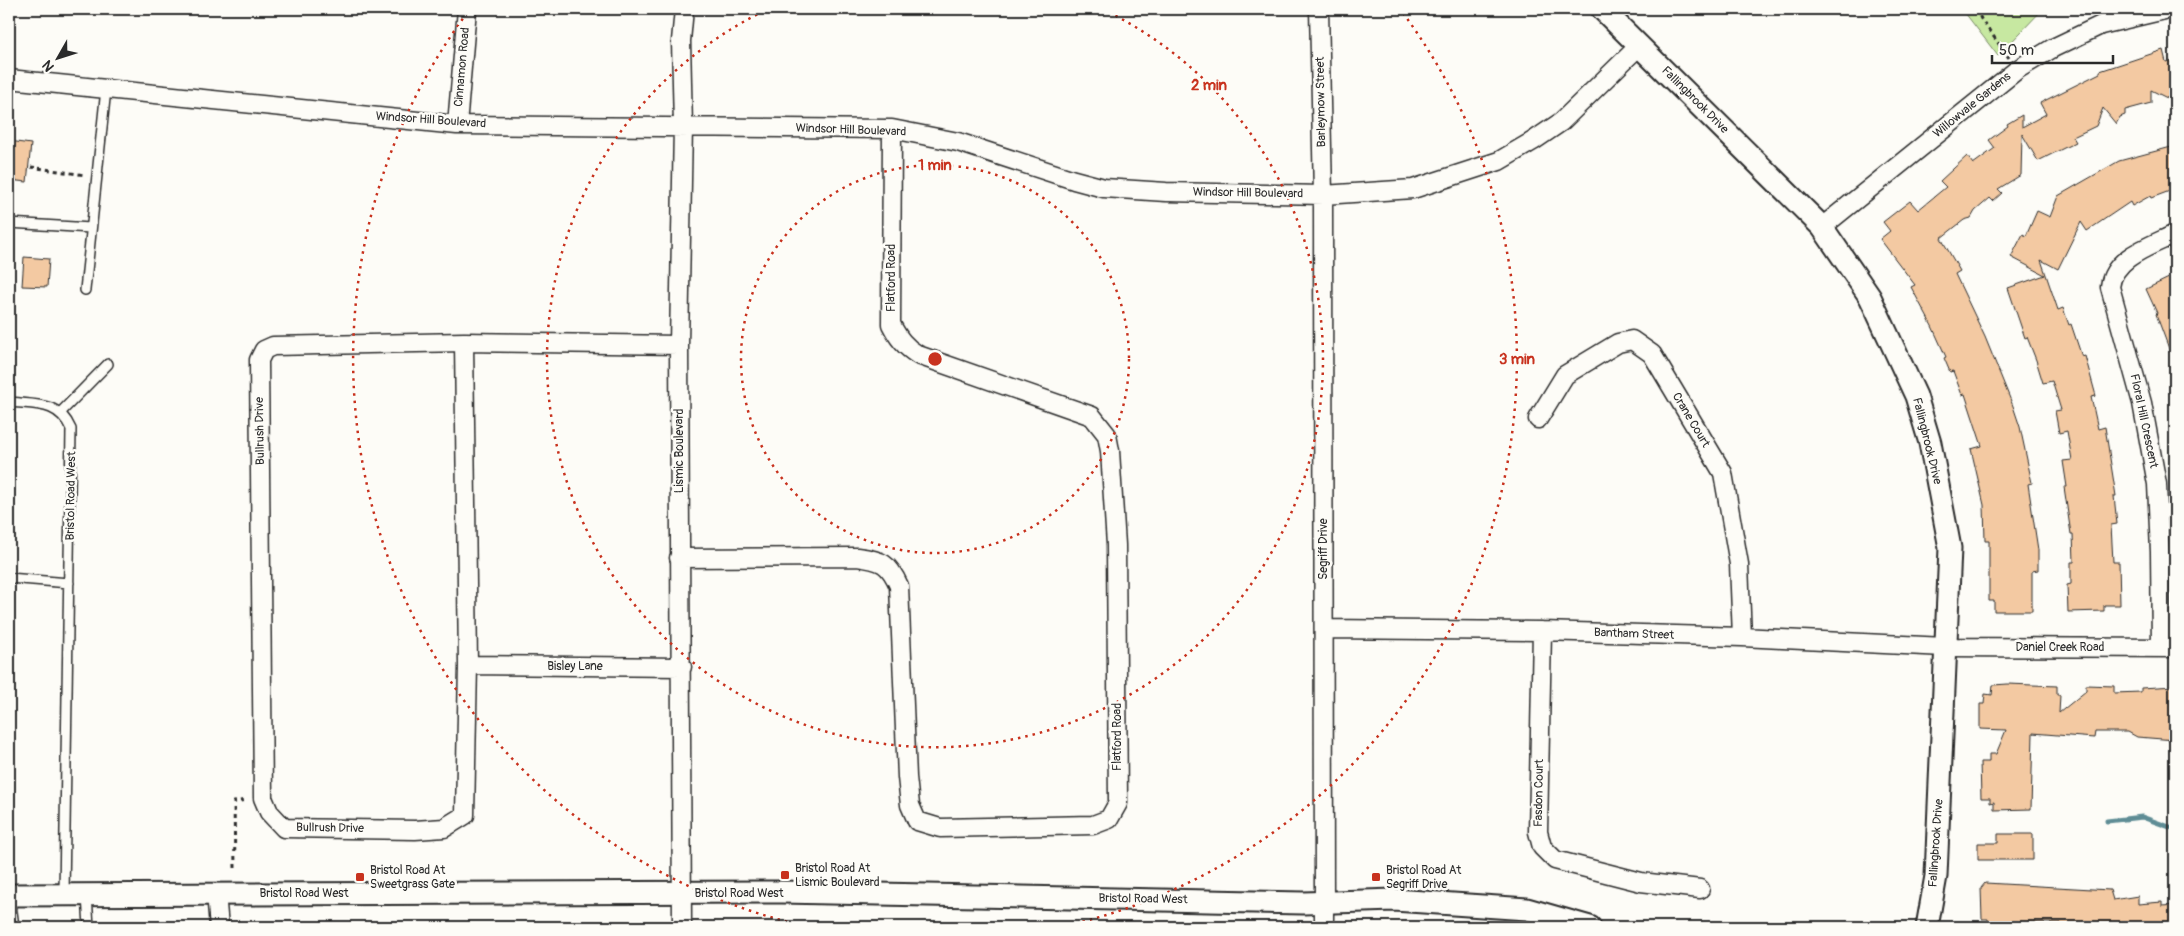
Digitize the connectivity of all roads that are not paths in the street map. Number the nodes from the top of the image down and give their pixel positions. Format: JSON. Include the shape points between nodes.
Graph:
{"nodes":[{"id":1,"x":467,"y":9,"type":"edge"},
{"id":2,"x":684,"y":9,"type":"edge"},
{"id":3,"x":1319,"y":9,"type":"edge"},
{"id":4,"x":1602,"y":9,"type":"edge"},
{"id":5,"x":2169,"y":9,"type":"edge"},
{"id":6,"x":1640,"y":45,"type":"junction"},
{"id":7,"x":9,"y":79,"type":"edge"},
{"id":8,"x":106,"y":89,"type":"junction"},
{"id":9,"x":457,"y":125,"type":"junction"},
{"id":10,"x":683,"y":126,"type":"junction"},
{"id":11,"x":892,"y":129,"type":"junction"},
{"id":12,"x":1323,"y":195,"type":"junction"},
{"id":13,"x":9,"y":223,"type":"edge"},
{"id":14,"x":1822,"y":227,"type":"junction"},
{"id":15,"x":91,"y":228,"type":"junction"},
{"id":16,"x":2175,"y":234,"type":"edge"},
{"id":17,"x":85,"y":290,"type":"dead end"},
{"id":18,"x":464,"y":342,"type":"junction"},
{"id":19,"x":679,"y":345,"type":"junction"},
{"id":20,"x":108,"y":364,"type":"dead end"},
{"id":21,"x":9,"y":402,"type":"edge"},
{"id":22,"x":61,"y":412,"type":"junction"},
{"id":23,"x":1538,"y":419,"type":"dead end"},
{"id":24,"x":679,"y":558,"type":"junction"},
{"id":25,"x":9,"y":578,"type":"edge"},
{"id":26,"x":70,"y":583,"type":"junction"},
{"id":27,"x":1324,"y":629,"type":"junction"},
{"id":28,"x":1542,"y":632,"type":"junction"},
{"id":29,"x":1742,"y":637,"type":"junction"},
{"id":30,"x":1945,"y":647,"type":"junction"},
{"id":31,"x":2168,"y":648,"type":"edge"},
{"id":32,"x":468,"y":665,"type":"junction"},
{"id":33,"x":682,"y":667,"type":"junction"},
{"id":34,"x":1700,"y":889,"type":"dead end"},
{"id":35,"x":682,"y":892,"type":"junction"},
{"id":36,"x":216,"y":893,"type":"junction"},
{"id":37,"x":64,"y":894,"type":"junction"},
{"id":38,"x":87,"y":894,"type":"junction"},
{"id":39,"x":9,"y":895,"type":"edge"},
{"id":40,"x":1324,"y":902,"type":"junction"},
{"id":41,"x":14,"y":927,"type":"edge"},
{"id":42,"x":90,"y":927,"type":"edge"},
{"id":43,"x":219,"y":927,"type":"edge"},
{"id":44,"x":682,"y":927,"type":"edge"},
{"id":45,"x":1324,"y":927,"type":"edge"},
{"id":46,"x":1590,"y":927,"type":"edge"},
{"id":47,"x":1927,"y":927,"type":"edge"}],
"edges":[{"from":1,"to":9,"type":"street","name":"Cinnamon Road"},
{"from":2,"to":10,"type":"street","name":"Lismic Boulevard","via":[[681,41]]},
{"from":3,"to":12,"type":"street","name":"Barleymow Street"},
{"from":4,"to":6,"type":"street","name":"Fallingbrook Drive"},
{"from":5,"to":14,"type":"street","name":"Willowvale Gardens","via":[[2102,25],[2018,69]]},
{"from":6,"to":12,"type":"street","name":"Windsor Hill Boulevard","via":[[1561,122],[1500,161],[1413,189]]},
{"from":6,"to":14,"type":"street","name":"Fallingbrook Drive"},
{"from":7,"to":8,"type":"street","name":"Windsor Hill Boulevard"},
{"from":8,"to":9,"type":"street","name":"Windsor Hill Boulevard"},
{"from":8,"to":15,"type":"lane"},
{"from":9,"to":10,"type":"street","name":"Windsor Hill Boulevard"},
{"from":10,"to":11,"type":"street","name":"Windsor Hill Boulevard"},
{"from":10,"to":19,"type":"street","name":"Lismic Boulevard"},
{"from":11,"to":12,"type":"street","name":"Windsor Hill Boulevard","via":[[958,142],[1104,188]]},
{"from":11,"to":24,"type":"street","name":"Flatford Road","via":[[891,324],[898,337],[918,355],[1092,416],[1107,435],[1116,545],[1118,738],[1118,802],[1109,819],[1093,825],[1007,827],[940,828],[917,822],[910,805],[907,777],[899,586],[890,568],[874,559],[857,557]]},
{"from":12,"to":27,"type":"street","name":"Segriff Drive"},
{"from":13,"to":15,"type":"lane"},
{"from":14,"to":30,"type":"street","name":"Fallingbrook Drive","via":[[1870,297],[1916,396],[1930,443],[1950,548]]},
{"from":15,"to":17,"type":"lane"},
{"from":16,"to":31,"type":"street","name":"Floral Hill Crescent","via":[[2119,264],[2111,277],[2110,287],[2142,403],[2156,484]]},
{"from":18,"to":19,"type":"street","name":"Bullrush Drive"},
{"from":18,"to":32,"type":"street","name":"Bullrush Drive"},
{"from":18,"to":32,"type":"street","name":"Bullrush Drive","via":[[273,346],[264,350],[259,360],[263,798],[268,812],[284,828],[415,830],[444,828],[456,822],[465,815]]},
{"from":19,"to":24,"type":"street","name":"Lismic Boulevard"},
{"from":20,"to":22,"type":"lane"},
{"from":21,"to":22,"type":"lane"},
{"from":22,"to":26,"type":"lane","name":"Bristol Road West","via":[[71,429],[72,445]]},
{"from":23,"to":29,"type":"street","name":"Crane Court","via":[[1565,375],[1618,343],[1632,340],[1652,354],[1723,473],[1739,564]]},
{"from":24,"to":33,"type":"street","name":"Lismic Boulevard"},
{"from":25,"to":26,"type":"lane"},
{"from":26,"to":37,"type":"lane","name":"Bristol Road West"},
{"from":27,"to":28,"type":"street","name":"Bantham Street"},
{"from":27,"to":40,"type":"street","name":"Segriff Drive"},
{"from":28,"to":29,"type":"street","name":"Bantham Street"},
{"from":28,"to":34,"type":"street","name":"Fasdon Court","via":[[1538,832],[1542,847],[1555,860],[1641,882]]},
{"from":29,"to":30,"type":"street","name":"Bantham Street"},
{"from":30,"to":31,"type":"street","name":"Daniel Creek Road"},
{"from":30,"to":47,"type":"street","name":"Fallingbrook Drive","via":[[1936,876]]},
{"from":32,"to":33,"type":"street","name":"Bisley Lane"},
{"from":33,"to":35,"type":"street","name":"Lismic Boulevard"},
{"from":35,"to":36,"type":"street","name":"Bristol Road West"},
{"from":35,"to":40,"type":"street","name":"Bristol Road West"},
{"from":35,"to":44,"type":"street","name":"Lismic Boulevard"},
{"from":36,"to":38,"type":"street","name":"Bristol Road West"},
{"from":36,"to":43,"type":"street"},
{"from":37,"to":38,"type":"street","name":"Bristol Road West"},
{"from":37,"to":39,"type":"street","name":"Bristol Road West"},
{"from":38,"to":42,"type":"lane"},
{"from":39,"to":41,"type":"lane"},
{"from":40,"to":45,"type":"street","name":"Segriff Drive"},
{"from":40,"to":46,"type":"street","name":"Bristol Road West","via":[[1394,900],[1527,909],[1541,917]]}]}
